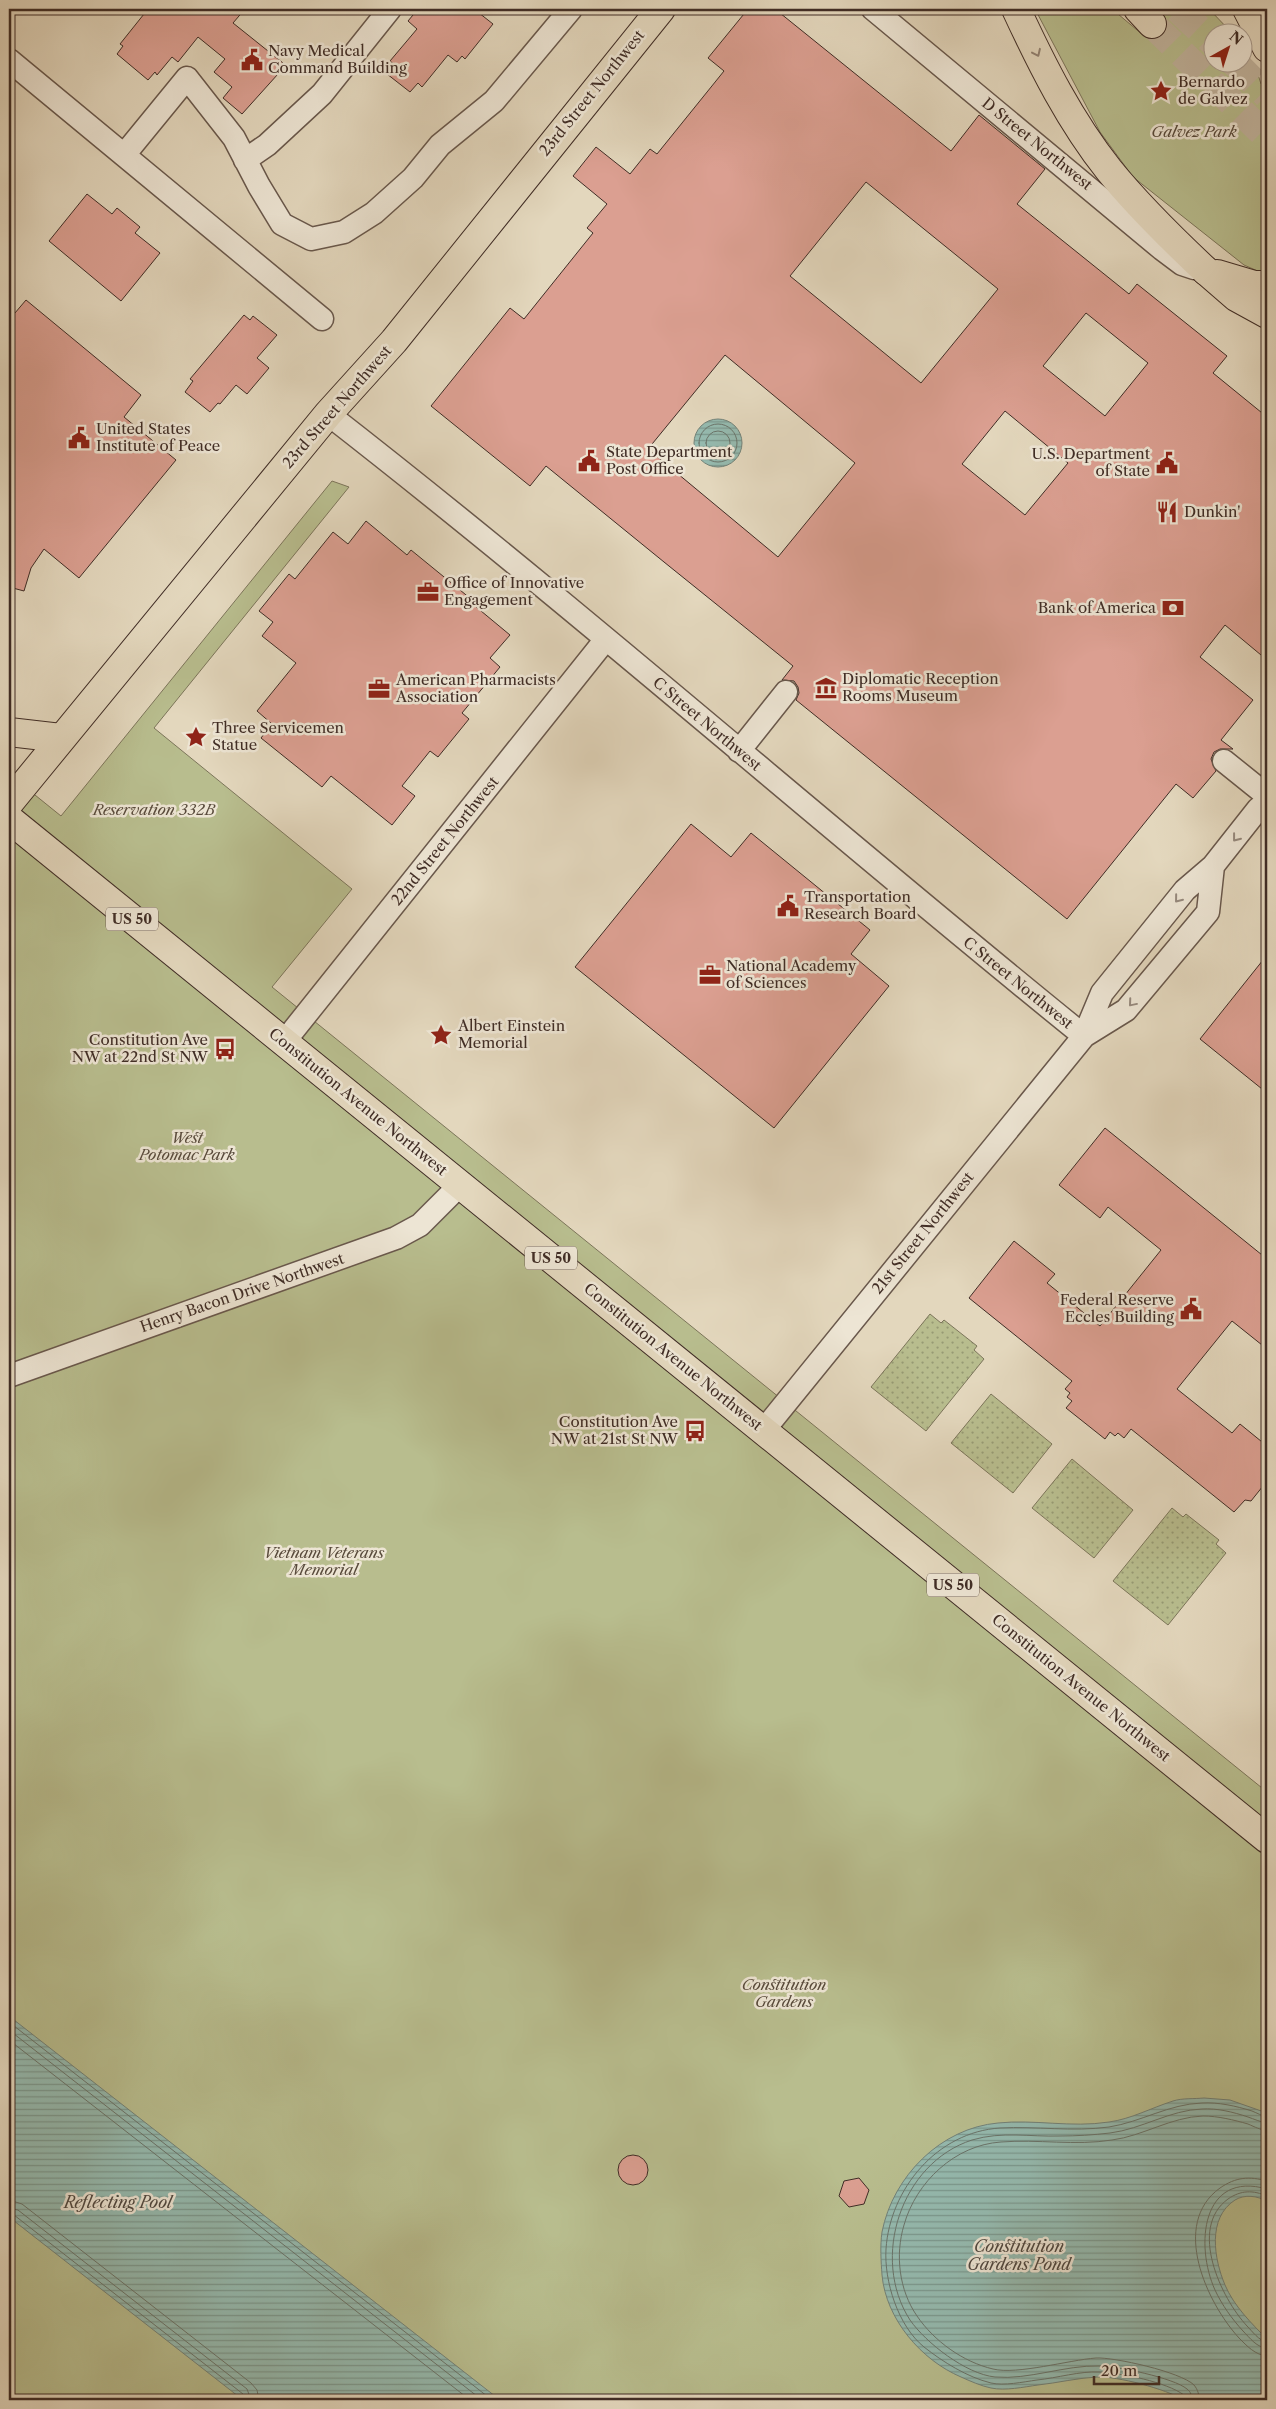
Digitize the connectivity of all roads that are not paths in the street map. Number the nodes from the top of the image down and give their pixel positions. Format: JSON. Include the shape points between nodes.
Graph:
{"nodes":[{"id":1,"x":390,"y":9,"type":"edge"},
{"id":2,"x":571,"y":9,"type":"edge"},
{"id":3,"x":660,"y":9,"type":"edge"},
{"id":4,"x":873,"y":9,"type":"edge"},
{"id":5,"x":1016,"y":9,"type":"edge"},
{"id":6,"x":1248,"y":9,"type":"edge"},
{"id":7,"x":1267,"y":24,"type":"edge"},
{"id":8,"x":1267,"y":48,"type":"edge"},
{"id":9,"x":9,"y":60,"type":"edge"},
{"id":10,"x":124,"y":155,"type":"junction"},
{"id":11,"x":245,"y":160,"type":"junction"},
{"id":12,"x":1206,"y":271,"type":"junction"},
{"id":13,"x":1267,"y":285,"type":"edge"},
{"id":14,"x":1267,"y":314,"type":"edge"},
{"id":15,"x":322,"y":319,"type":"dead end"},
{"id":16,"x":328,"y":414,"type":"junction"},
{"id":17,"x":606,"y":639,"type":"junction"},
{"id":18,"x":786,"y":692,"type":"dead end"},
{"id":19,"x":9,"y":732,"type":"edge"},
{"id":20,"x":62,"y":738,"type":"junction"},
{"id":21,"x":739,"y":751,"type":"junction"},
{"id":22,"x":1224,"y":761,"type":"dead end"},
{"id":23,"x":1264,"y":798,"type":"edge"},
{"id":24,"x":9,"y":803,"type":"edge"},
{"id":25,"x":9,"y":819,"type":"edge"},
{"id":26,"x":1213,"y":866,"type":"junction"},
{"id":27,"x":1084,"y":1036,"type":"junction"},
{"id":28,"x":284,"y":1042,"type":"junction"},
{"id":29,"x":460,"y":1185,"type":"junction"},
{"id":30,"x":9,"y":1376,"type":"edge"},
{"id":31,"x":763,"y":1430,"type":"junction"},
{"id":32,"x":1267,"y":1839,"type":"edge"}],
"edges":[{"from":1,"to":11,"type":"street","via":[[322,94],[267,145]]},
{"from":2,"to":11,"type":"street","via":[[494,101],[440,145],[413,178],[374,213],[344,232],[311,239],[282,224]]},
{"from":3,"to":16,"type":"main road","name":"23rd Street Northwest","via":[[394,341]]},
{"from":4,"to":12,"type":"street","name":"D Street Northwest","via":[[1162,249],[1182,264]]},
{"from":5,"to":12,"type":"main road","one_way":true,"via":[[1058,93],[1108,169]]},
{"from":6,"to":7,"type":"main road"},
{"from":6,"to":8,"type":"main road"},
{"from":9,"to":10,"type":"street"},
{"from":10,"to":11,"type":"street","via":[[187,78],[234,138]]},
{"from":10,"to":15,"type":"street"},
{"from":12,"to":13,"type":"main road","via":[[1254,285]]},
{"from":12,"to":14,"type":"main road","via":[[1236,296]]},
{"from":16,"to":17,"type":"street","name":"C Street Northwest"},
{"from":16,"to":20,"type":"main road","name":"23rd Street Northwest"},
{"from":17,"to":21,"type":"street","name":"C Street Northwest"},
{"from":17,"to":28,"type":"street","name":"22nd Street Northwest"},
{"from":18,"to":21,"type":"street"},
{"from":19,"to":20,"type":"main road"},
{"from":20,"to":24,"type":"main road","name":"23rd Street Northwest"},
{"from":21,"to":27,"type":"street","name":"C Street Northwest"},
{"from":22,"to":23,"type":"street"},
{"from":23,"to":26,"type":"street","name":"21st Street Northwest","one_way":true},
{"from":25,"to":28,"type":"main road","name":"Constitution Avenue Northwest","number":"US 50"},
{"from":26,"to":27,"type":"street","name":"21st Street Northwest","one_way":true,"via":[[1185,890],[1102,993]]},
{"from":26,"to":27,"type":"street","name":"21st Street Northwest","one_way":true,"via":[[1208,912],[1126,1010]]},
{"from":27,"to":31,"type":"street","name":"21st Street Northwest"},
{"from":28,"to":29,"type":"main road","name":"Constitution Avenue Northwest","number":"US 50"},
{"from":29,"to":30,"type":"street","name":"Henry Bacon Drive Northwest","via":[[430,1218],[404,1235]]},
{"from":29,"to":31,"type":"main road","name":"Constitution Avenue Northwest","number":"US 50"},
{"from":31,"to":32,"type":"main road","name":"Constitution Avenue Northwest","number":"US 50"}]}
